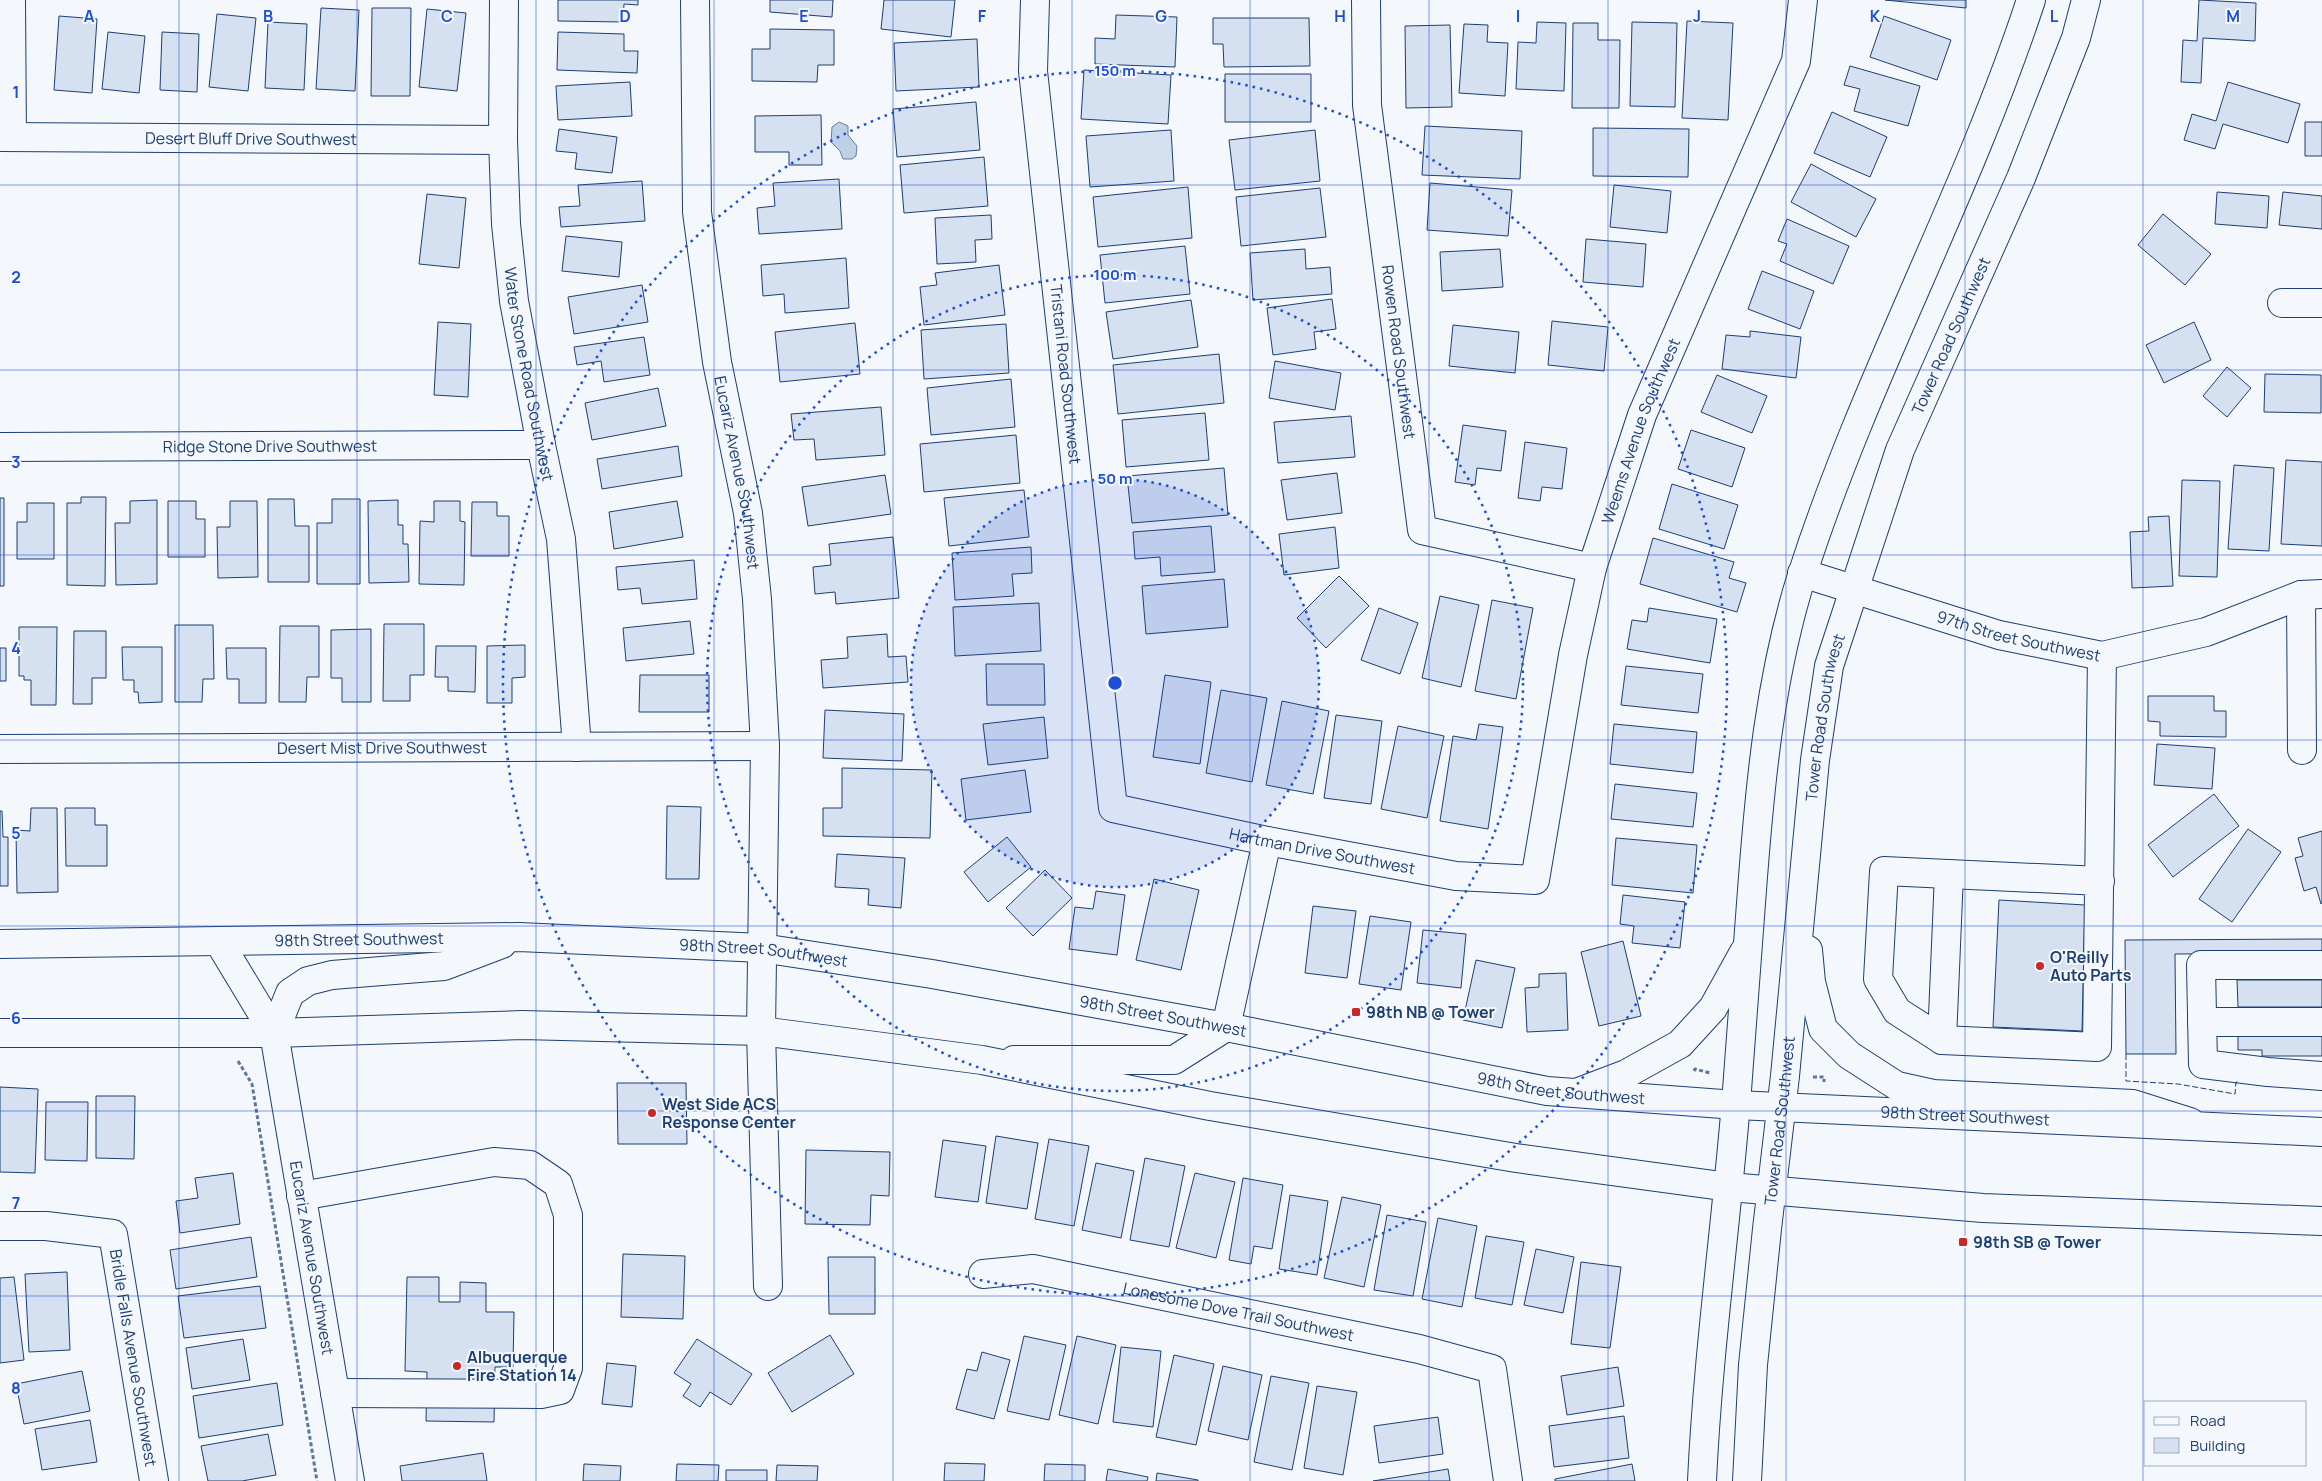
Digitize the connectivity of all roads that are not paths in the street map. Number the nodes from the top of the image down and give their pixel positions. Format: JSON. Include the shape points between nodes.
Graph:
{"nodes":[{"id":1,"x":11,"y":0,"type":"edge"},
{"id":2,"x":504,"y":0,"type":"edge"},
{"id":3,"x":695,"y":0,"type":"edge"},
{"id":4,"x":1036,"y":0,"type":"edge"},
{"id":5,"x":1366,"y":0,"type":"edge"},
{"id":6,"x":1803,"y":0,"type":"edge"},
{"id":7,"x":2031,"y":0,"type":"edge"},
{"id":8,"x":2086,"y":0,"type":"edge"},
{"id":9,"x":6,"y":138,"type":"edge"},
{"id":10,"x":503,"y":140,"type":"junction"},
{"id":11,"x":2282,"y":303,"type":"dead end"},
{"id":12,"x":2322,"y":303,"type":"edge"},
{"id":13,"x":540,"y":445,"type":"junction"},
{"id":14,"x":0,"y":447,"type":"edge"},
{"id":15,"x":1592,"y":568,"type":"junction"},
{"id":16,"x":1802,"y":574,"type":"junction"},
{"id":17,"x":1853,"y":590,"type":"junction"},
{"id":18,"x":2312,"y":595,"type":"edge"},
{"id":19,"x":2102,"y":656,"type":"junction"},
{"id":20,"x":765,"y":746,"type":"junction"},
{"id":21,"x":577,"y":747,"type":"junction"},
{"id":22,"x":0,"y":749,"type":"edge"},
{"id":23,"x":2302,"y":750,"type":"dead end"},
{"id":24,"x":1112,"y":808,"type":"joint"},
{"id":25,"x":1267,"y":842,"type":"junction"},
{"id":26,"x":1949,"y":874,"type":"junction"},
{"id":27,"x":1535,"y":880,"type":"joint"},
{"id":28,"x":2100,"y":882,"type":"junction"},
{"id":29,"x":1802,"y":888,"type":"junction"},
{"id":30,"x":519,"y":937,"type":"junction"},
{"id":31,"x":219,"y":942,"type":"junction"},
{"id":32,"x":0,"y":944,"type":"edge"},
{"id":33,"x":1748,"y":944,"type":"junction"},
{"id":34,"x":762,"y":948,"type":"junction"},
{"id":35,"x":2322,"y":965,"type":"edge"},
{"id":36,"x":2202,"y":1022,"type":"junction"},
{"id":37,"x":2322,"y":1022,"type":"edge"},
{"id":38,"x":1226,"y":1027,"type":"junction"},
{"id":39,"x":761,"y":1031,"type":"junction"},
{"id":40,"x":0,"y":1033,"type":"edge"},
{"id":41,"x":274,"y":1033,"type":"junction"},
{"id":42,"x":1942,"y":1040,"type":"junction"},
{"id":43,"x":982,"y":1060,"type":"junction"},
{"id":44,"x":2322,"y":1076,"type":"edge"},
{"id":45,"x":1576,"y":1093,"type":"junction"},
{"id":46,"x":1736,"y":1104,"type":"junction"},
{"id":47,"x":1781,"y":1107,"type":"junction"},
{"id":48,"x":2206,"y":1126,"type":"junction"},
{"id":49,"x":2322,"y":1132,"type":"edge"},
{"id":50,"x":1729,"y":1186,"type":"junction"},
{"id":51,"x":1771,"y":1190,"type":"junction"},
{"id":52,"x":301,"y":1196,"type":"junction"},
{"id":53,"x":2322,"y":1222,"type":"edge"},
{"id":54,"x":0,"y":1226,"type":"edge"},
{"id":55,"x":983,"y":1274,"type":"dead end"},
{"id":56,"x":768,"y":1286,"type":"dead end"},
{"id":57,"x":335,"y":1393,"type":"junction"},
{"id":58,"x":154,"y":1481,"type":"edge"},
{"id":59,"x":350,"y":1481,"type":"edge"},
{"id":60,"x":1508,"y":1481,"type":"edge"},
{"id":61,"x":1702,"y":1481,"type":"edge"},
{"id":62,"x":1747,"y":1481,"type":"edge"}],
"edges":[{"from":1,"to":9,"type":"street"},
{"from":2,"to":10,"type":"street","name":"Water Stone Road Southwest"},
{"from":3,"to":20,"type":"street","name":"Eucariz Avenue Southwest","via":[[696,212],[717,362],[748,513],[757,599]]},
{"from":4,"to":24,"type":"street","name":"Tristani Road Southwest","via":[[1033,71]]},
{"from":5,"to":15,"type":"street","name":"Rowen Road Southwest","via":[[1367,105],[1422,530]]},
{"from":6,"to":15,"type":"street","name":"Weems Avenue Southwest","via":[[1796,61],[1642,415]]},
{"from":7,"to":16,"type":"street","via":[[1974,154],[1843,463]]},
{"from":8,"to":17,"type":"street","name":"Tower Road Southwest","via":[[2076,38],[2021,178],[1900,450]]},
{"from":9,"to":10,"type":"street","name":"Desert Bluff Drive Southwest"},
{"from":10,"to":13,"type":"street","name":"Water Stone Road Southwest","via":[[506,224],[514,301]]},
{"from":11,"to":12,"type":"street"},
{"from":13,"to":14,"type":"street","name":"Ridge Stone Drive Southwest"},
{"from":13,"to":21,"type":"street","name":"Water Stone Road Southwest","via":[[561,539]]},
{"from":15,"to":27,"type":"street","name":"Weems Avenue Southwest","via":[[1573,655]]},
{"from":16,"to":17,"type":"street","name":"97th Street Southwest"},
{"from":16,"to":33,"type":"street","via":[[1778,665],[1760,785]]},
{"from":17,"to":19,"type":"street","name":"97th Street Southwest","via":[[1999,635]]},
{"from":17,"to":29,"type":"street","name":"Tower Road Southwest","via":[[1829,666],[1815,760]]},
{"from":18,"to":19,"type":"street","name":"97th Street Southwest","via":[[2206,632]]},
{"from":18,"to":23,"type":"street"},
{"from":19,"to":28,"type":"street"},
{"from":20,"to":21,"type":"street","name":"Desert Mist Drive Southwest"},
{"from":20,"to":34,"type":"street","name":"Eucariz Avenue Southwest"},
{"from":21,"to":22,"type":"street","name":"Desert Mist Drive Southwest"},
{"from":24,"to":25,"type":"street","name":"Hartman Drive Southwest"},
{"from":25,"to":27,"type":"street","name":"Hartman Drive Southwest","via":[[1456,876]]},
{"from":25,"to":38,"type":"street"},
{"from":26,"to":28,"type":"street"},
{"from":26,"to":42,"type":"street"},
{"from":26,"to":42,"type":"street","via":[[1884,871],[1878,979],[1897,1011]]},
{"from":28,"to":42,"type":"street","via":[[2097,1047]]},
{"from":29,"to":47,"type":"street","name":"Tower Road Southwest"},
{"from":29,"to":48,"type":"street","via":[[1811,982],[1823,1029],[1867,1069],[1896,1086],[1933,1094],[2133,1104]]},
{"from":30,"to":31,"type":"street","name":"98th Street Southwest"},
{"from":30,"to":34,"type":"street","name":"98th Street Southwest"},
{"from":30,"to":41,"type":"street","via":[[444,966],[332,975],[308,981],[290,993]]},
{"from":31,"to":32,"type":"street","name":"98th Street Southwest"},
{"from":31,"to":41,"type":"street"},
{"from":33,"to":45,"type":"street","via":[[1713,1008],[1680,1044],[1626,1074]]},
{"from":33,"to":46,"type":"street"},
{"from":34,"to":38,"type":"street","name":"98th Street Southwest","via":[[932,974]]},
{"from":34,"to":39,"type":"street","name":"Eucariz Avenue Southwest"},
{"from":35,"to":36,"type":"street","via":[[2201,965]]},
{"from":36,"to":37,"type":"street"},
{"from":36,"to":44,"type":"street","via":[[2202,1064]]},
{"from":38,"to":43,"type":"street","via":[[1174,1060]]},
{"from":38,"to":45,"type":"street","name":"98th Street Southwest","via":[[1547,1091]]},
{"from":39,"to":41,"type":"street","via":[[522,1025]]},
{"from":39,"to":43,"type":"street"},
{"from":39,"to":56,"type":"street","name":"Eucariz Avenue Southwest"},
{"from":40,"to":41,"type":"street"},
{"from":41,"to":52,"type":"street","name":"Eucariz Avenue Southwest"},
{"from":43,"to":50,"type":"street","via":[[1210,1106],[1516,1158]]},
{"from":45,"to":46,"type":"street","name":"98th Street Southwest"},
{"from":46,"to":47,"type":"street","name":"98th Street Southwest"},
{"from":46,"to":50,"type":"street"},
{"from":47,"to":48,"type":"street","name":"98th Street Southwest"},
{"from":47,"to":51,"type":"street","name":"Tower Road Southwest"},
{"from":48,"to":49,"type":"street","name":"98th Street Southwest"},
{"from":50,"to":51,"type":"street"},
{"from":50,"to":61,"type":"street"},
{"from":51,"to":53,"type":"street","via":[[1982,1208]]},
{"from":51,"to":62,"type":"street","name":"Tower Road Southwest","via":[[1753,1365]]},
{"from":52,"to":57,"type":"street","name":"Eucariz Avenue Southwest"},
{"from":52,"to":57,"type":"street","via":[[494,1162],[530,1165],[558,1184],[568,1215],[568,1368],[560,1390],[541,1394]]},
{"from":54,"to":58,"type":"street","name":"Bridle Falls Avenue Southwest","via":[[46,1226],[113,1234]]},
{"from":55,"to":60,"type":"street","name":"Lonesome Dove Trail Southwest","via":[[1033,1270],[1419,1349],[1492,1369]]},
{"from":57,"to":59,"type":"street","name":"Eucariz Avenue Southwest"}]}
